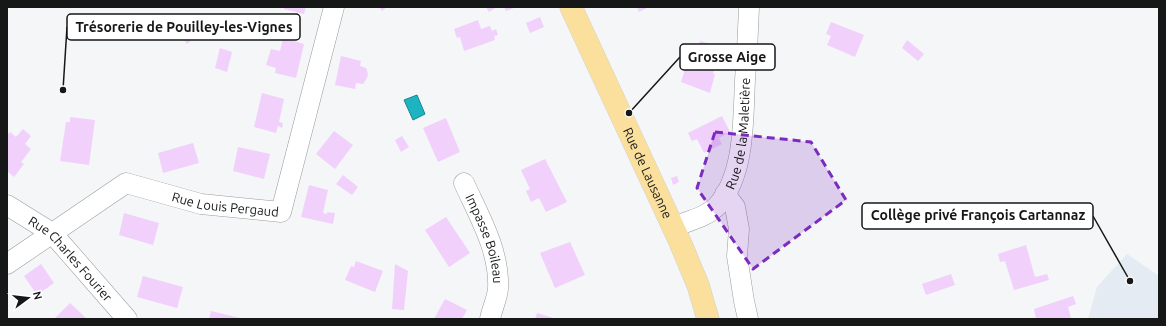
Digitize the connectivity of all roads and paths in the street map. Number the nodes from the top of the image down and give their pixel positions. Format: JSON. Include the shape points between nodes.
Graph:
{"nodes":[{"id":1,"x":334,"y":7,"type":"edge"},
{"id":2,"x":571,"y":7,"type":"edge"},
{"id":3,"x":749,"y":7,"type":"edge"},
{"id":4,"x":464,"y":183,"type":"dead end"},
{"id":5,"x":725,"y":194,"type":"junction"},
{"id":6,"x":7,"y":205,"type":"edge"},
{"id":7,"x":673,"y":227,"type":"junction"},
{"id":8,"x":52,"y":233,"type":"junction"},
{"id":9,"x":7,"y":264,"type":"edge"},
{"id":10,"x":127,"y":319,"type":"edge"},
{"id":11,"x":490,"y":319,"type":"edge"},
{"id":12,"x":708,"y":319,"type":"edge"},
{"id":13,"x":748,"y":319,"type":"edge"}],
"edges":[{"from":1,"to":8,"type":"street","name":"Rue Louis Pergaud","via":[[281,212],[200,204],[126,183]]},
{"from":2,"to":7,"type":"main road","name":"Rue de Lausanne"},
{"from":3,"to":5,"type":"street","name":"Rue de la Maletière","via":[[743,131],[739,156]]},
{"from":4,"to":11,"type":"street","name":"Impasse Boileau","via":[[492,243],[498,270],[498,290]]},
{"from":5,"to":7,"type":"street","name":"Rue de la Maletière","via":[[718,205],[708,213]]},
{"from":5,"to":13,"type":"street","via":[[735,207],[739,229],[737,256]]},
{"from":6,"to":8,"type":"street","name":"Rue Charles Fourier"},
{"from":7,"to":12,"type":"main road","name":"Rue de Lausanne","via":[[698,285]]},
{"from":8,"to":9,"type":"street","name":"Rue Louis Pergaud"},
{"from":8,"to":10,"type":"street","name":"Rue Charles Fourier"}]}
